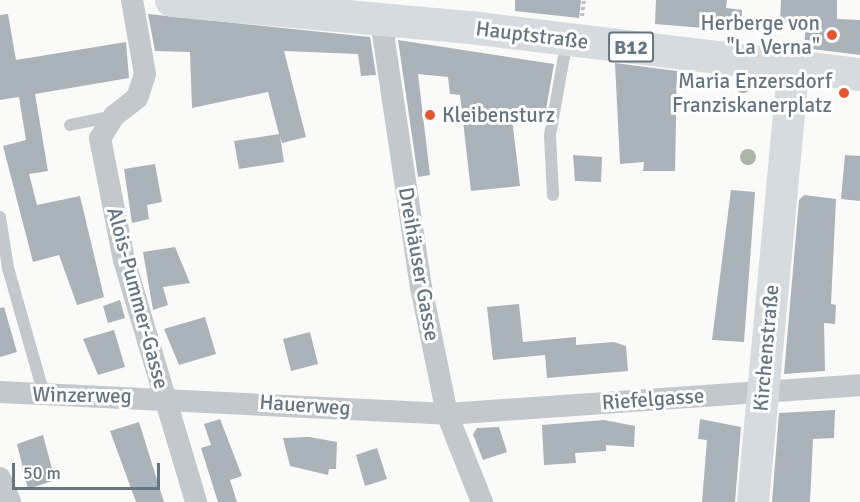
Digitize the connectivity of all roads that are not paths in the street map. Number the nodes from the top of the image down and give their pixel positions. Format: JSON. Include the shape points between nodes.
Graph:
{"nodes":[{"id":1,"x":132,"y":0,"type":"edge"},
{"id":2,"x":171,"y":0,"type":"edge"},
{"id":3,"x":381,"y":20,"type":"junction"},
{"id":4,"x":567,"y":39,"type":"junction"},
{"id":5,"x":793,"y":68,"type":"junction"},
{"id":6,"x":860,"y":74,"type":"edge"},
{"id":7,"x":114,"y":116,"type":"junction"},
{"id":8,"x":70,"y":125,"type":"dead end"},
{"id":9,"x":553,"y":195,"type":"dead end"},
{"id":10,"x":0,"y":217,"type":"edge"},
{"id":11,"x":860,"y":385,"type":"edge"},
{"id":12,"x":762,"y":391,"type":"junction"},
{"id":13,"x":0,"y":392,"type":"edge"},
{"id":14,"x":44,"y":394,"type":"junction"},
{"id":15,"x":164,"y":396,"type":"junction"},
{"id":16,"x":447,"y":414,"type":"junction"},
{"id":17,"x":0,"y":478,"type":"edge"},
{"id":18,"x":10,"y":502,"type":"edge"},
{"id":19,"x":196,"y":502,"type":"edge"},
{"id":20,"x":482,"y":502,"type":"edge"},
{"id":21,"x":753,"y":502,"type":"edge"}],
"edges":[{"from":1,"to":7,"type":"street","name":"Alois-Pummer-Gasse","via":[[145,74],[137,98]]},
{"from":2,"to":3,"type":"main road","number":"B12"},
{"from":3,"to":4,"type":"main road","name":"Hauptstraße","number":"B12"},
{"from":3,"to":16,"type":"street","name":"Dreihäuser Gasse","via":[[421,287]]},
{"from":4,"to":5,"type":"main road","name":"Hauptstraße","number":"B12"},
{"from":4,"to":9,"type":"lane","via":[[550,135]]},
{"from":5,"to":6,"type":"main road","name":"Hauptstraße","number":"B12"},
{"from":5,"to":12,"type":"main road","name":"Kirchenstraße"},
{"from":7,"to":8,"type":"lane"},
{"from":7,"to":15,"type":"street","name":"Alois-Pummer-Gasse","via":[[100,138],[124,260]]},
{"from":10,"to":14,"type":"lane","via":[[8,268]]},
{"from":11,"to":12,"type":"street","name":"Riefelgasse"},
{"from":12,"to":16,"type":"street","name":"Riefelgasse"},
{"from":12,"to":21,"type":"main road","name":"Kirchenstraße"},
{"from":13,"to":14,"type":"street","name":"Winzerweg"},
{"from":14,"to":15,"type":"street","name":"Winzerweg"},
{"from":15,"to":16,"type":"street","name":"Hauerweg"},
{"from":15,"to":19,"type":"street","name":"Alois-Pummer-Gasse"},
{"from":16,"to":20,"type":"street","name":"Dreihäuser Gasse"},
{"from":17,"to":18,"type":"street"}]}
